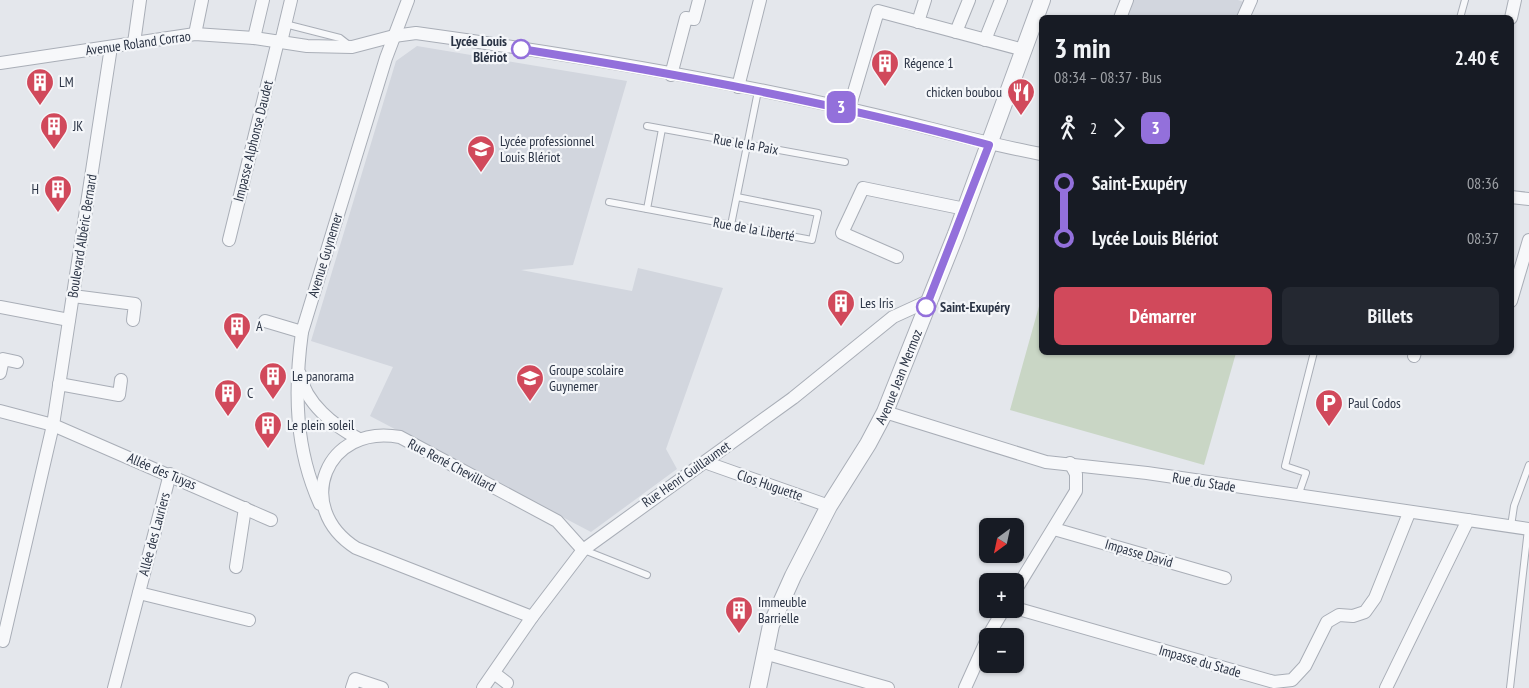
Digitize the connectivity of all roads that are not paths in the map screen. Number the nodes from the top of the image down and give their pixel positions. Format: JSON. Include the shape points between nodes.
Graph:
{"nodes":[{"id":1,"x":140,"y":0,"type":"edge"},
{"id":2,"x":202,"y":0,"type":"edge"},
{"id":3,"x":263,"y":0,"type":"edge"},
{"id":4,"x":291,"y":0,"type":"edge"},
{"id":5,"x":408,"y":0,"type":"edge"},
{"id":6,"x":699,"y":0,"type":"edge"},
{"id":7,"x":760,"y":0,"type":"edge"},
{"id":8,"x":925,"y":0,"type":"edge"},
{"id":9,"x":969,"y":0,"type":"edge"},
{"id":10,"x":1001,"y":0,"type":"edge"},
{"id":11,"x":1042,"y":0,"type":"edge"},
{"id":12,"x":1127,"y":0,"type":"edge"},
{"id":13,"x":1251,"y":0,"type":"edge"},
{"id":14,"x":1465,"y":0,"type":"edge"},
{"id":15,"x":1515,"y":0,"type":"edge"},
{"id":16,"x":1121,"y":15,"type":"edge"},
{"id":17,"x":1244,"y":15,"type":"edge"},
{"id":18,"x":1461,"y":15,"type":"edge"},
{"id":19,"x":1512,"y":15,"type":"edge"},
{"id":20,"x":918,"y":22,"type":"junction"},
{"id":21,"x":285,"y":24,"type":"junction"},
{"id":22,"x":956,"y":32,"type":"junction"},
{"id":23,"x":195,"y":34,"type":"junction"},
{"id":24,"x":394,"y":36,"type":"junction"},
{"id":25,"x":254,"y":38,"type":"junction"},
{"id":26,"x":985,"y":40,"type":"junction"},
{"id":27,"x":279,"y":42,"type":"junction"},
{"id":28,"x":134,"y":43,"type":"junction"},
{"id":29,"x":111,"y":47,"type":"junction"},
{"id":30,"x":352,"y":47,"type":"junction"},
{"id":31,"x":1024,"y":50,"type":"junction"},
{"id":32,"x":0,"y":63,"type":"edge"},
{"id":33,"x":671,"y":75,"type":"junction"},
{"id":34,"x":738,"y":87,"type":"junction"},
{"id":35,"x":758,"y":91,"type":"junction"},
{"id":36,"x":849,"y":109,"type":"junction"},
{"id":37,"x":647,"y":126,"type":"dead end"},
{"id":38,"x":662,"y":129,"type":"junction"},
{"id":39,"x":748,"y":144,"type":"junction"},
{"id":40,"x":989,"y":145,"type":"junction"},
{"id":41,"x":1039,"y":154,"type":"edge"},
{"id":42,"x":845,"y":162,"type":"dead end"},
{"id":43,"x":1514,"y":196,"type":"edge"},
{"id":44,"x":737,"y":197,"type":"junction"},
{"id":45,"x":1529,"y":199,"type":"edge"},
{"id":46,"x":609,"y":202,"type":"dead end"},
{"id":47,"x":647,"y":209,"type":"junction"},
{"id":48,"x":965,"y":209,"type":"junction"},
{"id":49,"x":731,"y":225,"type":"junction"},
{"id":50,"x":229,"y":240,"type":"dead end"},
{"id":51,"x":1529,"y":240,"type":"edge"},
{"id":52,"x":898,"y":258,"type":"dead end"},
{"id":53,"x":1514,"y":291,"type":"edge"},
{"id":54,"x":73,"y":296,"type":"junction"},
{"id":55,"x":928,"y":301,"type":"junction"},
{"id":56,"x":0,"y":307,"type":"edge"},
{"id":57,"x":69,"y":320,"type":"junction"},
{"id":58,"x":133,"y":320,"type":"dead end"},
{"id":59,"x":265,"y":321,"type":"dead end"},
{"id":60,"x":302,"y":332,"type":"junction"},
{"id":61,"x":1313,"y":355,"type":"edge"},
{"id":62,"x":298,"y":359,"type":"junction"},
{"id":63,"x":17,"y":362,"type":"dead end"},
{"id":64,"x":0,"y":373,"type":"edge"},
{"id":65,"x":121,"y":380,"type":"dead end"},
{"id":66,"x":59,"y":384,"type":"junction"},
{"id":67,"x":0,"y":411,"type":"edge"},
{"id":68,"x":885,"y":412,"type":"junction"},
{"id":69,"x":53,"y":425,"type":"junction"},
{"id":70,"x":359,"y":439,"type":"junction"},
{"id":71,"x":1070,"y":463,"type":"junction"},
{"id":72,"x":710,"y":464,"type":"dead end"},
{"id":73,"x":1529,"y":464,"type":"edge"},
{"id":74,"x":170,"y":474,"type":"junction"},
{"id":75,"x":1298,"y":497,"type":"junction"},
{"id":76,"x":829,"y":506,"type":"junction"},
{"id":77,"x":245,"y":508,"type":"junction"},
{"id":78,"x":1409,"y":513,"type":"junction"},
{"id":79,"x":326,"y":516,"type":"junction"},
{"id":80,"x":271,"y":520,"type":"dead end"},
{"id":81,"x":1468,"y":520,"type":"junction"},
{"id":82,"x":1511,"y":526,"type":"junction"},
{"id":83,"x":1054,"y":529,"type":"junction"},
{"id":84,"x":1528,"y":529,"type":"edge"},
{"id":85,"x":583,"y":550,"type":"junction"},
{"id":86,"x":236,"y":567,"type":"dead end"},
{"id":87,"x":647,"y":575,"type":"dead end"},
{"id":88,"x":1024,"y":577,"type":"edge"},
{"id":89,"x":1225,"y":578,"type":"dead end"},
{"id":90,"x":139,"y":593,"type":"junction"},
{"id":91,"x":1024,"y":611,"type":"edge"},
{"id":92,"x":532,"y":617,"type":"junction"},
{"id":93,"x":249,"y":620,"type":"dead end"},
{"id":94,"x":3,"y":641,"type":"dead end"},
{"id":95,"x":764,"y":653,"type":"junction"},
{"id":96,"x":979,"y":657,"type":"edge"},
{"id":97,"x":494,"y":673,"type":"junction"},
{"id":98,"x":510,"y":686,"type":"edge"},
{"id":99,"x":114,"y":688,"type":"edge"},
{"id":100,"x":352,"y":688,"type":"edge"},
{"id":101,"x":382,"y":688,"type":"edge"},
{"id":102,"x":483,"y":688,"type":"edge"},
{"id":103,"x":758,"y":688,"type":"edge"},
{"id":104,"x":888,"y":688,"type":"edge"},
{"id":105,"x":965,"y":688,"type":"edge"},
{"id":106,"x":1386,"y":688,"type":"edge"},
{"id":107,"x":1510,"y":688,"type":"edge"}],
"edges":[{"from":1,"to":28,"type":"street"},
{"from":2,"to":23,"type":"street"},
{"from":3,"to":25,"type":"street"},
{"from":4,"to":21,"type":"street","name":"Impasse Alphonse Daudet"},
{"from":5,"to":24,"type":"street","name":"Avenue Guynemer"},
{"from":6,"to":33,"type":"street","via":[[694,19],[686,18]]},
{"from":7,"to":34,"type":"street"},
{"from":8,"to":20,"type":"street"},
{"from":9,"to":22,"type":"street"},
{"from":10,"to":26,"type":"street"},
{"from":11,"to":31,"type":"street","name":"Avenue Jean Mermoz"},
{"from":12,"to":16,"type":"street"},
{"from":13,"to":17,"type":"street"},
{"from":14,"to":18,"type":"lane"},
{"from":15,"to":19,"type":"street"},
{"from":20,"to":22,"type":"street"},
{"from":20,"to":36,"type":"street","via":[[878,11]]},
{"from":21,"to":27,"type":"street","name":"Impasse Alphonse Daudet"},
{"from":21,"to":30,"type":"lane","via":[[340,38]]},
{"from":22,"to":26,"type":"street"},
{"from":23,"to":25,"type":"street","name":"Avenue Roland Corrao"},
{"from":23,"to":28,"type":"street","name":"Avenue Roland Corrao"},
{"from":24,"to":30,"type":"street","name":"Avenue Roland Corrao"},
{"from":24,"to":33,"type":"street","name":"Avenue Roland Corrao","via":[[416,33]]},
{"from":24,"to":60,"type":"street","name":"Avenue Guynemer"},
{"from":25,"to":27,"type":"street","name":"Avenue Roland Corrao"},
{"from":26,"to":31,"type":"street"},
{"from":27,"to":30,"type":"street","name":"Avenue Roland Corrao"},
{"from":27,"to":50,"type":"street","name":"Impasse Alphonse Daudet"},
{"from":28,"to":29,"type":"street","name":"Avenue Roland Corrao"},
{"from":29,"to":32,"type":"street","name":"Avenue Roland Corrao"},
{"from":29,"to":54,"type":"street","name":"Boulevard Albéric Bernard"},
{"from":31,"to":40,"type":"street","name":"Avenue Jean Mermoz"},
{"from":33,"to":34,"type":"street","name":"Avenue Roland Corrao"},
{"from":34,"to":35,"type":"street","name":"Avenue Roland Corrao"},
{"from":35,"to":36,"type":"street","name":"Avenue Roland Corrao"},
{"from":35,"to":39,"type":"lane"},
{"from":36,"to":40,"type":"street","name":"Avenue Roland Corrao"},
{"from":37,"to":38,"type":"lane","name":"Rue le la Paix"},
{"from":38,"to":39,"type":"lane","name":"Rue le la Paix"},
{"from":38,"to":47,"type":"lane"},
{"from":39,"to":42,"type":"lane","name":"Rue le la Paix"},
{"from":39,"to":44,"type":"lane"},
{"from":40,"to":41,"type":"street","name":"Avenue Roland Corrao"},
{"from":40,"to":48,"type":"street","name":"Avenue Jean Mermoz"},
{"from":43,"to":45,"type":"street"},
{"from":44,"to":49,"type":"lane"},
{"from":44,"to":49,"type":"lane","name":"Rue de la Liberté","via":[[818,213],[812,240]]},
{"from":46,"to":47,"type":"lane","name":"Rue de la Liberté"},
{"from":47,"to":49,"type":"lane","name":"Rue de la Liberté"},
{"from":48,"to":52,"type":"street","via":[[863,188],[842,234]]},
{"from":48,"to":55,"type":"street","name":"Avenue Jean Mermoz"},
{"from":51,"to":53,"type":"street"},
{"from":54,"to":57,"type":"street","name":"Boulevard Albéric Bernard"},
{"from":54,"to":58,"type":"street","via":[[135,304]]},
{"from":55,"to":68,"type":"street","name":"Avenue Jean Mermoz"},
{"from":55,"to":85,"type":"street","name":"Rue Henri Guillaumet","via":[[893,317],[793,398]]},
{"from":56,"to":57,"type":"street"},
{"from":57,"to":66,"type":"street","name":"Boulevard Albéric Bernard"},
{"from":59,"to":60,"type":"street"},
{"from":60,"to":62,"type":"street","name":"Avenue Guynemer"},
{"from":61,"to":75,"type":"lane","via":[[1285,466],[1306,473]]},
{"from":62,"to":70,"type":"street","via":[[302,380],[318,407],[344,431]]},
{"from":62,"to":79,"type":"street","name":"Avenue Guynemer","via":[[297,418],[302,456]]},
{"from":63,"to":64,"type":"street","via":[[3,359]]},
{"from":65,"to":66,"type":"street","via":[[119,395]]},
{"from":66,"to":69,"type":"street","name":"Boulevard Albéric Bernard"},
{"from":67,"to":69,"type":"street"},
{"from":68,"to":71,"type":"street","name":"Rue du Stade","via":[[1046,462]]},
{"from":68,"to":76,"type":"street","name":"Avenue Jean Mermoz"},
{"from":69,"to":74,"type":"street","name":"Allée des Tuyas"},
{"from":69,"to":94,"type":"street","name":"Boulevard Albéric Bernard"},
{"from":70,"to":79,"type":"street","name":"Rue René Chevillard","via":[[343,447],[326,471],[322,486]]},
{"from":70,"to":85,"type":"street","name":"Rue René Chevillard","via":[[385,434],[400,437],[557,521]]},
{"from":71,"to":75,"type":"street","name":"Rue du Stade"},
{"from":71,"to":83,"type":"street","via":[[1076,474],[1076,491]]},
{"from":72,"to":76,"type":"street","name":"Clos Huguette"},
{"from":73,"to":82,"type":"lane","via":[[1514,506]]},
{"from":74,"to":77,"type":"street","name":"Allée des Tuyas"},
{"from":74,"to":90,"type":"street","name":"Allée des Lauriers"},
{"from":75,"to":78,"type":"street","name":"Rue du Stade"},
{"from":76,"to":95,"type":"street","name":"Avenue Jean Mermoz","via":[[792,576],[771,625]]},
{"from":77,"to":80,"type":"street","name":"Allée des Tuyas"},
{"from":77,"to":86,"type":"street"},
{"from":78,"to":81,"type":"street","name":"Rue du Stade"},
{"from":78,"to":91,"type":"street","name":"Impasse du Stade","via":[[1374,598],[1365,612],[1353,616],[1339,615],[1327,622],[1305,666],[1292,680],[1274,682]]},
{"from":79,"to":92,"type":"street","name":"Rue René Chevillard","via":[[343,540],[356,548]]},
{"from":81,"to":82,"type":"street","name":"Rue du Stade"},
{"from":81,"to":106,"type":"street"},
{"from":82,"to":84,"type":"street","name":"Rue du Stade"},
{"from":83,"to":88,"type":"street"},
{"from":83,"to":89,"type":"street","name":"Impasse David"},
{"from":84,"to":107,"type":"lane"},
{"from":85,"to":87,"type":"lane"},
{"from":85,"to":92,"type":"street","name":"Rue Henri Guillaumet"},
{"from":90,"to":93,"type":"street","name":"Allée des Lauriers"},
{"from":90,"to":99,"type":"street","name":"Allée des Lauriers"},
{"from":92,"to":97,"type":"street","name":"Rue Henri Guillaumet"},
{"from":95,"to":103,"type":"street","name":"Avenue Jean Mermoz"},
{"from":95,"to":104,"type":"street"},
{"from":96,"to":105,"type":"street"},
{"from":97,"to":98,"type":"street"},
{"from":97,"to":102,"type":"street","name":"Rue Henri Guillaumet"},
{"from":100,"to":101,"type":"street","via":[[355,679]]}]}
